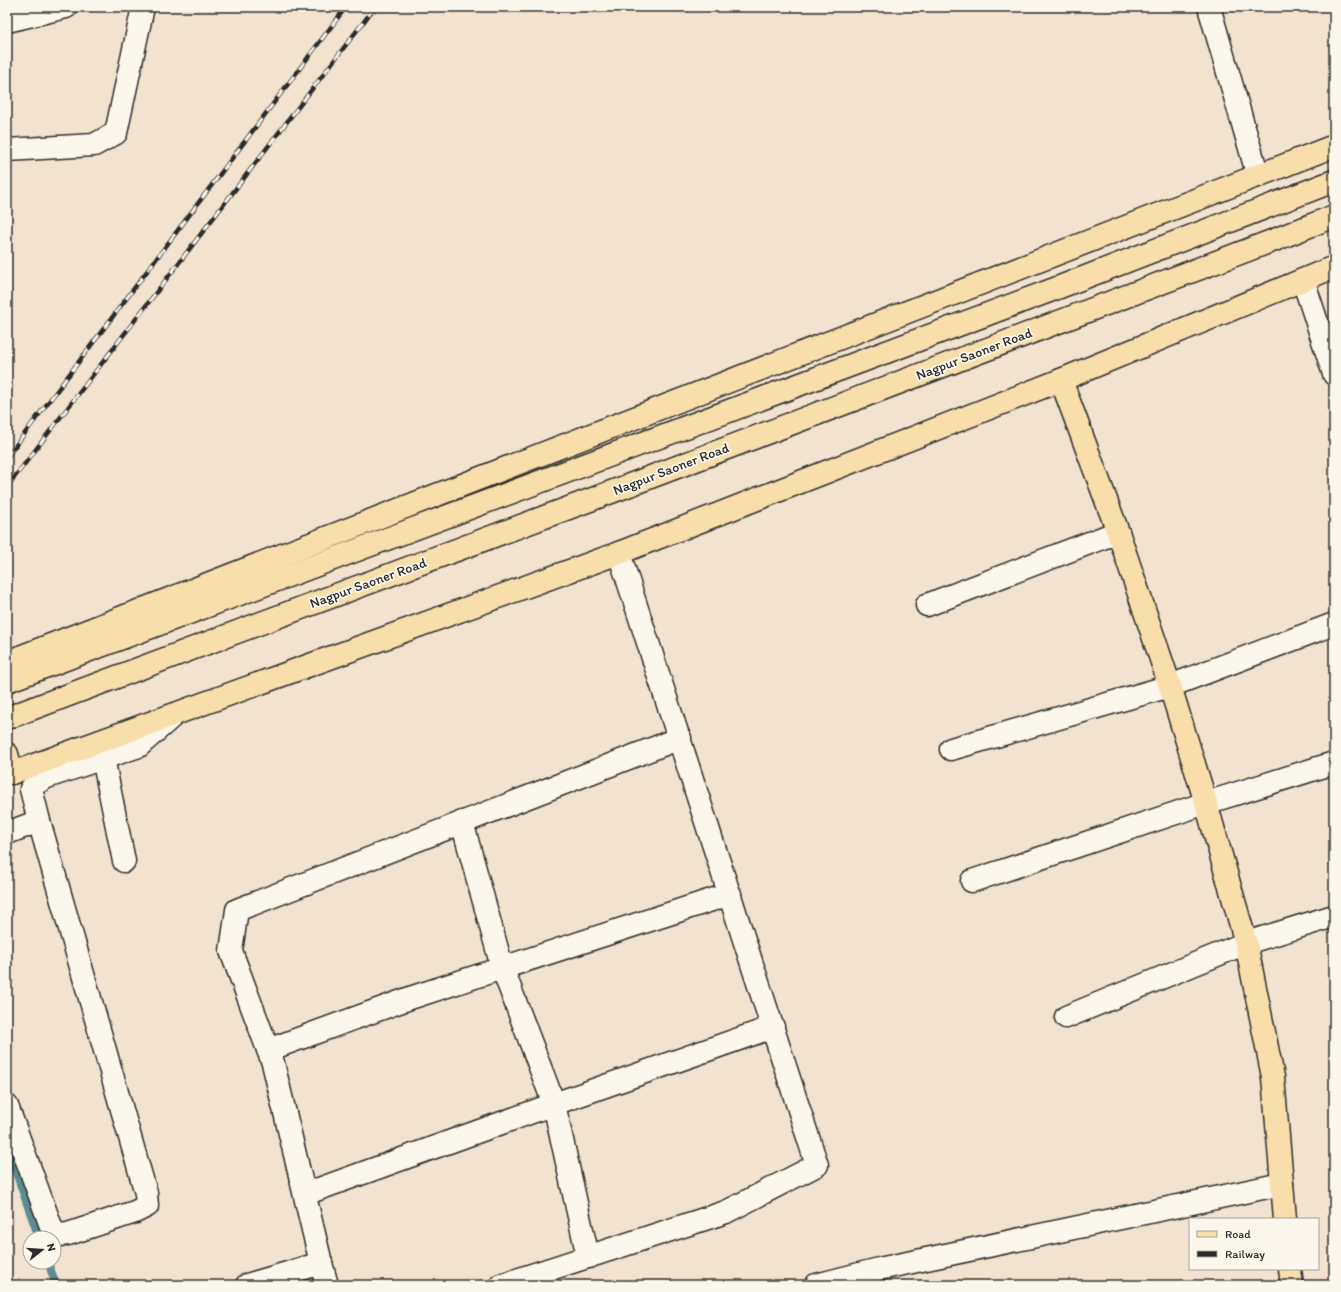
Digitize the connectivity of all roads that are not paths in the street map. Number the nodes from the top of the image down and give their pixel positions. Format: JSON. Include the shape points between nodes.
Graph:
{"nodes":[{"id":1,"x":66,"y":7,"type":"edge"},
{"id":2,"x":143,"y":7,"type":"edge"},
{"id":3,"x":1209,"y":7,"type":"edge"},
{"id":4,"x":7,"y":21,"type":"edge"},
{"id":5,"x":1334,"y":146,"type":"edge"},
{"id":6,"x":7,"y":150,"type":"edge"},
{"id":7,"x":1258,"y":176,"type":"junction"},
{"id":8,"x":1334,"y":180,"type":"edge"},
{"id":9,"x":1334,"y":216,"type":"edge"},
{"id":10,"x":1334,"y":267,"type":"edge"},
{"id":11,"x":1303,"y":280,"type":"junction"},
{"id":12,"x":1334,"y":374,"type":"edge"},
{"id":13,"x":1060,"y":380,"type":"junction"},
{"id":14,"x":1118,"y":532,"type":"junction"},
{"id":15,"x":619,"y":553,"type":"junction"},
{"id":16,"x":927,"y":605,"type":"dead end"},
{"id":17,"x":1334,"y":624,"type":"edge"},
{"id":18,"x":7,"y":662,"type":"edge"},
{"id":19,"x":7,"y":680,"type":"edge"},
{"id":20,"x":1170,"y":686,"type":"junction"},
{"id":21,"x":174,"y":715,"type":"junction"},
{"id":22,"x":7,"y":718,"type":"edge"},
{"id":23,"x":680,"y":738,"type":"junction"},
{"id":24,"x":951,"y":749,"type":"dead end"},
{"id":25,"x":103,"y":758,"type":"junction"},
{"id":26,"x":1334,"y":763,"type":"edge"},
{"id":27,"x":9,"y":767,"type":"edge"},
{"id":28,"x":1206,"y":803,"type":"junction"},
{"id":29,"x":39,"y":821,"type":"junction"},
{"id":30,"x":462,"y":822,"type":"junction"},
{"id":31,"x":7,"y":834,"type":"edge"},
{"id":32,"x":124,"y":861,"type":"dead end"},
{"id":33,"x":972,"y":881,"type":"dead end"},
{"id":34,"x":730,"y":894,"type":"junction"},
{"id":35,"x":1334,"y":916,"type":"edge"},
{"id":36,"x":1246,"y":943,"type":"junction"},
{"id":37,"x":502,"y":967,"type":"junction"},
{"id":38,"x":1066,"y":1017,"type":"dead end"},
{"id":39,"x":773,"y":1027,"type":"junction"},
{"id":40,"x":268,"y":1050,"type":"junction"},
{"id":41,"x":554,"y":1104,"type":"junction"},
{"id":42,"x":7,"y":1106,"type":"edge"},
{"id":43,"x":1282,"y":1184,"type":"junction"},
{"id":44,"x":305,"y":1194,"type":"junction"},
{"id":45,"x":1285,"y":1218,"type":"edge"},
{"id":46,"x":588,"y":1257,"type":"junction"},
{"id":47,"x":321,"y":1263,"type":"junction"},
{"id":48,"x":1290,"y":1270,"type":"edge"},
{"id":49,"x":882,"y":1277,"type":"edge"},
{"id":50,"x":247,"y":1285,"type":"edge"},
{"id":51,"x":327,"y":1285,"type":"edge"},
{"id":52,"x":502,"y":1285,"type":"edge"},
{"id":53,"x":816,"y":1285,"type":"edge"},
{"id":54,"x":1292,"y":1285,"type":"edge"}],
"edges":[{"from":1,"to":4,"type":"street"},
{"from":2,"to":6,"type":"street","via":[[116,133],[94,146]]},
{"from":3,"to":7,"type":"street"},
{"from":5,"to":7,"type":"main road"},
{"from":7,"to":18,"type":"main road"},
{"from":8,"to":19,"type":"main road","via":[[1052,290]]},
{"from":9,"to":22,"type":"main road","name":"Nagpur Saoner Road","via":[[613,491]]},
{"from":10,"to":11,"type":"main road"},
{"from":11,"to":12,"type":"street"},
{"from":11,"to":13,"type":"main road"},
{"from":13,"to":14,"type":"main road"},
{"from":13,"to":15,"type":"main road"},
{"from":14,"to":16,"type":"street"},
{"from":14,"to":20,"type":"main road"},
{"from":15,"to":21,"type":"main road"},
{"from":15,"to":23,"type":"street"},
{"from":17,"to":20,"type":"street"},
{"from":20,"to":24,"type":"street"},
{"from":20,"to":28,"type":"main road"},
{"from":21,"to":25,"type":"street","via":[[139,746]]},
{"from":21,"to":27,"type":"main road"},
{"from":23,"to":30,"type":"street"},
{"from":23,"to":34,"type":"street"},
{"from":25,"to":29,"type":"street","via":[[47,777],[36,784],[31,789]]},
{"from":25,"to":32,"type":"street"},
{"from":26,"to":28,"type":"street"},
{"from":28,"to":33,"type":"street"},
{"from":28,"to":36,"type":"main road"},
{"from":29,"to":31,"type":"street"},
{"from":29,"to":42,"type":"street","via":[[146,1193],[147,1206],[59,1235],[52,1229]]},
{"from":30,"to":37,"type":"street"},
{"from":30,"to":40,"type":"street","via":[[237,910],[231,951]]},
{"from":34,"to":37,"type":"street"},
{"from":34,"to":39,"type":"street"},
{"from":35,"to":36,"type":"street"},
{"from":36,"to":38,"type":"street"},
{"from":36,"to":43,"type":"main road","via":[[1273,1077]]},
{"from":37,"to":40,"type":"street"},
{"from":37,"to":41,"type":"street"},
{"from":39,"to":41,"type":"street"},
{"from":39,"to":46,"type":"street","via":[[817,1165],[726,1212]]},
{"from":40,"to":44,"type":"street"},
{"from":41,"to":44,"type":"street"},
{"from":41,"to":46,"type":"street"},
{"from":43,"to":45,"type":"main road"},
{"from":43,"to":49,"type":"street"},
{"from":44,"to":47,"type":"street"},
{"from":46,"to":52,"type":"street"},
{"from":47,"to":50,"type":"street"},
{"from":47,"to":51,"type":"street"},
{"from":48,"to":54,"type":"main road"},
{"from":49,"to":53,"type":"street"}]}
